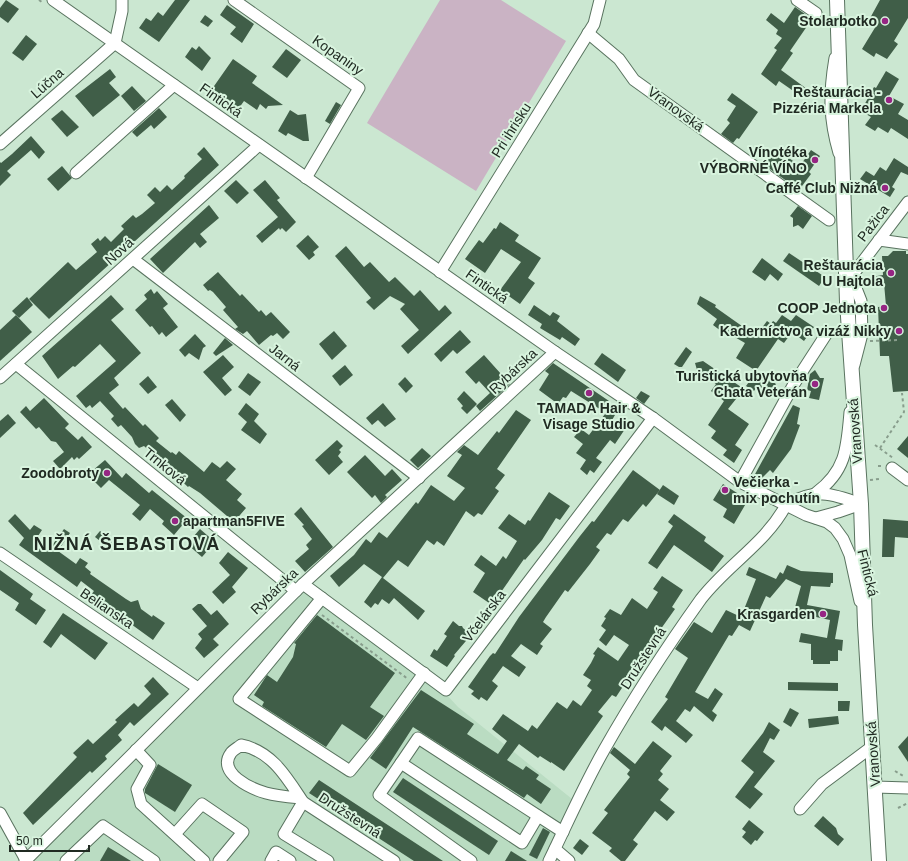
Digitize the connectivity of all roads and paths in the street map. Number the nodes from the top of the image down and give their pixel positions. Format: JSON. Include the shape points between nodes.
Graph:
{"nodes":[{"id":1,"x":39,"y":0,"type":"edge"},
{"id":2,"x":122,"y":0,"type":"edge"},
{"id":3,"x":234,"y":0,"type":"edge"},
{"id":4,"x":600,"y":0,"type":"edge"},
{"id":5,"x":797,"y":0,"type":"edge"},
{"id":6,"x":837,"y":0,"type":"edge"},
{"id":7,"x":49,"y":2,"type":"edge"},
{"id":8,"x":816,"y":13,"type":"dead end"},
{"id":9,"x":588,"y":33,"type":"junction"},
{"id":10,"x":115,"y":43,"type":"junction"},
{"id":11,"x":174,"y":85,"type":"junction"},
{"id":12,"x":0,"y":144,"type":"edge"},
{"id":13,"x":259,"y":145,"type":"junction"},
{"id":14,"x":76,"y":173,"type":"dead end"},
{"id":15,"x":306,"y":178,"type":"junction"},
{"id":16,"x":908,"y":202,"type":"edge"},
{"id":17,"x":830,"y":220,"type":"dead end"},
{"id":18,"x":879,"y":240,"type":"junction"},
{"id":19,"x":908,"y":244,"type":"edge"},
{"id":20,"x":133,"y":259,"type":"junction"},
{"id":21,"x":440,"y":272,"type":"junction"},
{"id":22,"x":848,"y":274,"type":"junction"},
{"id":23,"x":827,"y":333,"type":"dead end"},
{"id":24,"x":900,"y":340,"type":"dead end"},
{"id":25,"x":869,"y":341,"type":"dead end"},
{"id":26,"x":555,"y":352,"type":"junction"},
{"id":27,"x":16,"y":364,"type":"junction"},
{"id":28,"x":0,"y":378,"type":"edge"},
{"id":29,"x":852,"y":380,"type":"junction"},
{"id":30,"x":902,"y":392,"type":"dead end"},
{"id":31,"x":653,"y":418,"type":"junction"},
{"id":32,"x":880,"y":448,"type":"dead end"},
{"id":33,"x":892,"y":468,"type":"dead end"},
{"id":34,"x":419,"y":478,"type":"junction"},
{"id":35,"x":908,"y":480,"type":"edge"},
{"id":36,"x":740,"y":482,"type":"junction"},
{"id":37,"x":816,"y":493,"type":"junction"},
{"id":38,"x":861,"y":504,"type":"junction"},
{"id":39,"x":786,"y":505,"type":"junction"},
{"id":40,"x":816,"y":518,"type":"junction"},
{"id":41,"x":0,"y":553,"type":"edge"},
{"id":42,"x":299,"y":587,"type":"junction"},
{"id":43,"x":322,"y":598,"type":"junction"},
{"id":44,"x":313,"y":609,"type":"junction"},
{"id":45,"x":865,"y":625,"type":"junction"},
{"id":46,"x":424,"y":673,"type":"junction"},
{"id":47,"x":416,"y":684,"type":"junction"},
{"id":48,"x":198,"y":688,"type":"junction"},
{"id":49,"x":872,"y":746,"type":"junction"},
{"id":50,"x":136,"y":750,"type":"junction"},
{"id":51,"x":400,"y":763,"type":"junction"},
{"id":52,"x":896,"y":771,"type":"dead end"},
{"id":53,"x":908,"y":778,"type":"edge"},
{"id":54,"x":875,"y":787,"type":"junction"},
{"id":55,"x":908,"y":788,"type":"edge"},
{"id":56,"x":302,"y":800,"type":"junction"},
{"id":57,"x":908,"y":803,"type":"edge"},
{"id":58,"x":898,"y":808,"type":"dead end"},
{"id":59,"x":800,"y":809,"type":"dead end"},
{"id":60,"x":0,"y":813,"type":"edge"},
{"id":61,"x":538,"y":816,"type":"junction"},
{"id":62,"x":563,"y":832,"type":"junction"},
{"id":63,"x":175,"y":834,"type":"junction"},
{"id":64,"x":555,"y":849,"type":"junction"},
{"id":65,"x":25,"y":860,"type":"edge"},
{"id":66,"x":878,"y":860,"type":"edge"},
{"id":67,"x":66,"y":861,"type":"edge"},
{"id":68,"x":154,"y":861,"type":"edge"},
{"id":69,"x":204,"y":861,"type":"edge"},
{"id":70,"x":219,"y":861,"type":"edge"},
{"id":71,"x":271,"y":861,"type":"edge"},
{"id":72,"x":290,"y":861,"type":"edge"},
{"id":73,"x":328,"y":861,"type":"edge"},
{"id":74,"x":394,"y":861,"type":"edge"},
{"id":75,"x":471,"y":861,"type":"edge"},
{"id":76,"x":549,"y":861,"type":"edge"},
{"id":77,"x":569,"y":861,"type":"edge"}],
"edges":[{"from":1,"to":7,"type":"path"},
{"from":2,"to":10,"type":"street"},
{"from":3,"to":15,"type":"street","name":"Kopaniny","via":[[359,88]]},
{"from":4,"to":9,"type":"street","name":"Pri ihrisku","via":[[594,24]]},
{"from":5,"to":8,"type":"street"},
{"from":6,"to":22,"type":"main road","name":"Vranovská"},
{"from":7,"to":10,"type":"street","name":"Fintická"},
{"from":9,"to":17,"type":"street","name":"Vranovská","via":[[619,59],[634,80]]},
{"from":9,"to":21,"type":"street","name":"Pri ihrisku"},
{"from":10,"to":11,"type":"street","name":"Fintická"},
{"from":10,"to":12,"type":"street","name":"Lúčna"},
{"from":11,"to":13,"type":"street","name":"Fintická"},
{"from":11,"to":14,"type":"street"},
{"from":13,"to":15,"type":"street","name":"Fintická"},
{"from":13,"to":20,"type":"street","name":"Nová"},
{"from":15,"to":21,"type":"street","name":"Fintická"},
{"from":16,"to":18,"type":"street","name":"Pažica"},
{"from":18,"to":19,"type":"street"},
{"from":18,"to":22,"type":"street","name":"Pažica"},
{"from":20,"to":27,"type":"street","name":"Nová"},
{"from":20,"to":34,"type":"street","name":"Jarná"},
{"from":21,"to":26,"type":"street","name":"Fintická"},
{"from":22,"to":29,"type":"main road","name":"Vranovská"},
{"from":23,"to":36,"type":"street","via":[[794,384]]},
{"from":24,"to":25,"type":"path"},
{"from":26,"to":31,"type":"street","name":"Fintická"},
{"from":26,"to":34,"type":"street","name":"Rybárska"},
{"from":27,"to":28,"type":"street","name":"Nová"},
{"from":27,"to":42,"type":"street","name":"Trnková"},
{"from":29,"to":37,"type":"street","via":[[848,432],[842,462],[834,477]]},
{"from":29,"to":38,"type":"main road","name":"Vranovská"},
{"from":30,"to":32,"type":"path","via":[[904,412]]},
{"from":31,"to":36,"type":"street","name":"Fintická"},
{"from":31,"to":46,"type":"street","name":"Včelárska","via":[[446,690]]},
{"from":33,"to":35,"type":"street"},
{"from":34,"to":42,"type":"street","name":"Rybárska"},
{"from":36,"to":39,"type":"street","name":"Fintická"},
{"from":37,"to":38,"type":"street","via":[[838,495]]},
{"from":37,"to":39,"type":"street","via":[[799,497]]},
{"from":38,"to":40,"type":"street"},
{"from":38,"to":45,"type":"main road","name":"Vranovská"},
{"from":39,"to":40,"type":"street","name":"Fintická"},
{"from":39,"to":62,"type":"street","name":"Družstevná","via":[[764,537],[709,588],[662,654],[604,751]]},
{"from":40,"to":45,"type":"street","name":"Fintická","via":[[834,528],[843,539],[850,555]]},
{"from":41,"to":48,"type":"street","name":"Belianska"},
{"from":42,"to":43,"type":"street","name":"Včelárska"},
{"from":42,"to":48,"type":"street","name":"Rybárska"},
{"from":43,"to":44,"type":"street"},
{"from":43,"to":46,"type":"street","name":"Včelárska"},
{"from":44,"to":47,"type":"path"},
{"from":44,"to":47,"type":"street","via":[[239,699],[350,771]]},
{"from":45,"to":49,"type":"main road","name":"Vranovská"},
{"from":46,"to":47,"type":"street"},
{"from":48,"to":50,"type":"street","name":"Rybárska"},
{"from":49,"to":54,"type":"main road","name":"Vranovská"},
{"from":49,"to":59,"type":"street","via":[[822,784]]},
{"from":50,"to":63,"type":"street","via":[[150,764],[137,789],[141,804]]},
{"from":50,"to":65,"type":"street","name":"Rybárska"},
{"from":51,"to":61,"type":"street","via":[[418,738]]},
{"from":51,"to":61,"type":"street","via":[[522,843]]},
{"from":51,"to":75,"type":"street","via":[[379,795]]},
{"from":52,"to":53,"type":"path"},
{"from":54,"to":55,"type":"street"},
{"from":54,"to":66,"type":"main road","name":"Vranovská"},
{"from":56,"to":56,"type":"street","via":[[284,773],[266,755],[241,745],[231,753],[228,763],[231,773],[245,785],[267,793]]},
{"from":56,"to":73,"type":"street","name":"Družstevná","via":[[284,834]]},
{"from":56,"to":74,"type":"street","name":"Družstevná"},
{"from":57,"to":58,"type":"path"},
{"from":60,"to":65,"type":"street"},
{"from":61,"to":62,"type":"street"},
{"from":62,"to":64,"type":"street","name":"Družstevná"},
{"from":63,"to":69,"type":"street"},
{"from":63,"to":70,"type":"street","via":[[202,804],[243,832]]},
{"from":64,"to":76,"type":"street","name":"Družstevná"},
{"from":64,"to":77,"type":"street"},
{"from":67,"to":68,"type":"street","via":[[104,826]]},
{"from":71,"to":72,"type":"street","via":[[276,852]]}]}
